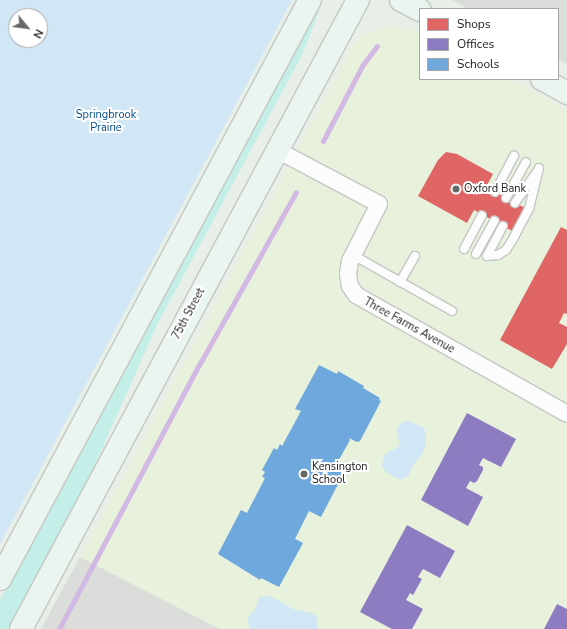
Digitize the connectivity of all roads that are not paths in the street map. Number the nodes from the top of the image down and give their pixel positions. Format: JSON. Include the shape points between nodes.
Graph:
{"nodes":[{"id":1,"x":310,"y":0,"type":"edge"},
{"id":2,"x":358,"y":0,"type":"edge"},
{"id":3,"x":401,"y":0,"type":"edge"},
{"id":4,"x":419,"y":9,"type":"edge"},
{"id":5,"x":544,"y":80,"type":"edge"},
{"id":6,"x":567,"y":93,"type":"edge"},
{"id":7,"x":277,"y":150,"type":"junction"},
{"id":8,"x":514,"y":156,"type":"dead end"},
{"id":9,"x":526,"y":162,"type":"dead end"},
{"id":10,"x":495,"y":192,"type":"dead end"},
{"id":11,"x":506,"y":198,"type":"dead end"},
{"id":12,"x":515,"y":203,"type":"dead end"},
{"id":13,"x":482,"y":215,"type":"dead end"},
{"id":14,"x":494,"y":221,"type":"dead end"},
{"id":15,"x":503,"y":226,"type":"dead end"},
{"id":16,"x":464,"y":249,"type":"dead end"},
{"id":17,"x":476,"y":254,"type":"dead end"},
{"id":18,"x":353,"y":255,"type":"junction"},
{"id":19,"x":415,"y":256,"type":"dead end"},
{"id":20,"x":400,"y":282,"type":"junction"},
{"id":21,"x":452,"y":311,"type":"dead end"},
{"id":22,"x":567,"y":414,"type":"edge"},
{"id":23,"x":0,"y":579,"type":"edge"},
{"id":24,"x":21,"y":629,"type":"edge"}],
"edges":[{"from":1,"to":23,"type":"main road"},
{"from":2,"to":7,"type":"main road","name":"75th Street"},
{"from":3,"to":4,"type":"main road"},
{"from":5,"to":6,"type":"main road"},
{"from":7,"to":18,"type":"street","name":"Three Farms Avenue","via":[[379,204]]},
{"from":7,"to":24,"type":"main road","name":"75th Street"},
{"from":8,"to":10,"type":"lane"},
{"from":9,"to":11,"type":"lane"},
{"from":12,"to":15,"type":"lane","via":[[539,168],[529,209],[514,237],[506,250],[498,255],[487,256]]},
{"from":13,"to":16,"type":"lane"},
{"from":14,"to":17,"type":"lane"},
{"from":18,"to":20,"type":"lane"},
{"from":18,"to":22,"type":"street","name":"Three Farms Avenue","via":[[348,274],[350,286],[356,295]]},
{"from":19,"to":20,"type":"lane"},
{"from":20,"to":21,"type":"lane"}]}
